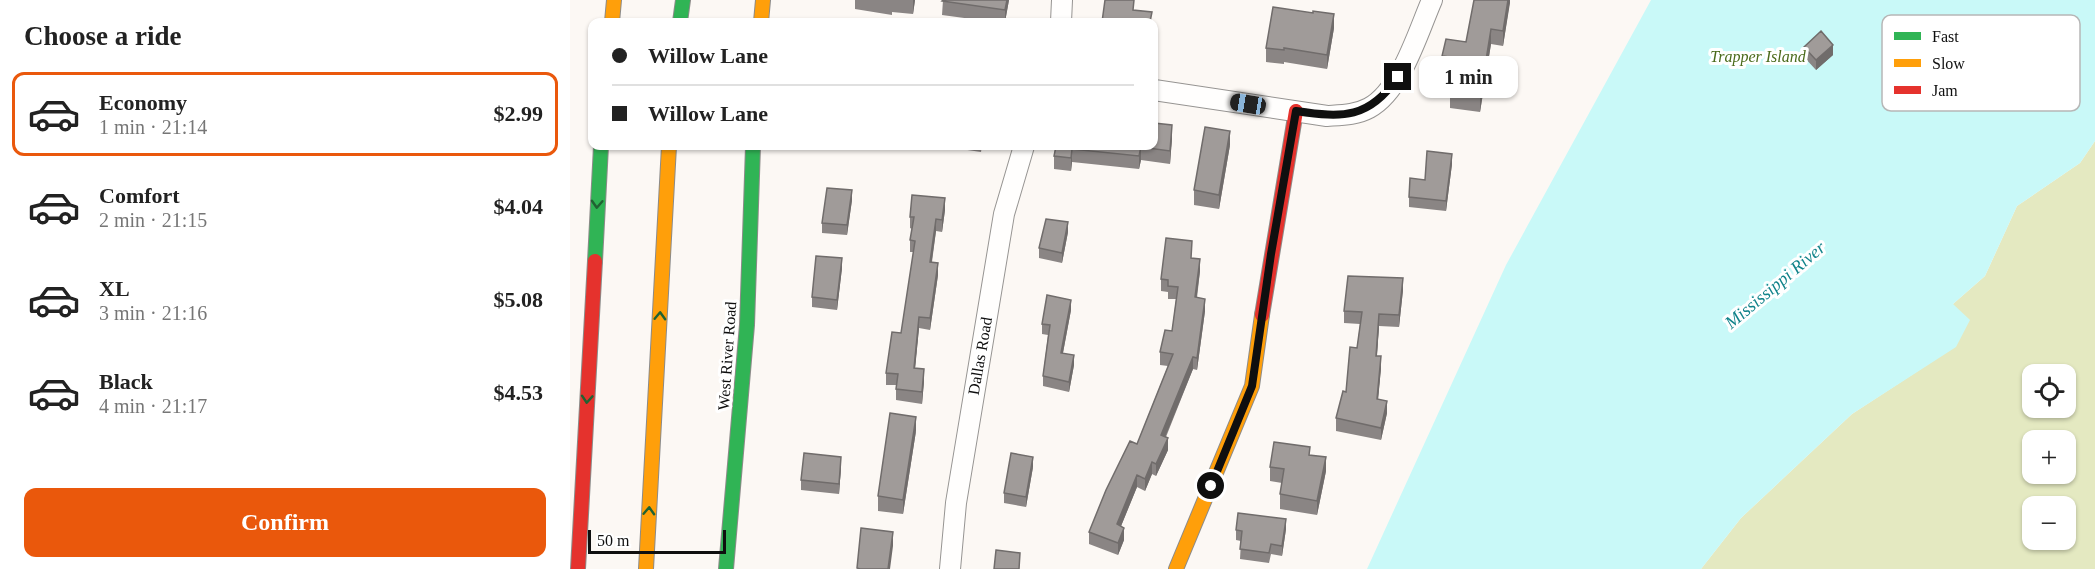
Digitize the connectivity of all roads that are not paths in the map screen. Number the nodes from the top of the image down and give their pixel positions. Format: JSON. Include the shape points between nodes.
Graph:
{"nodes":[{"id":1,"x":614,"y":0,"type":"edge"},
{"id":2,"x":683,"y":0,"type":"edge"},
{"id":3,"x":763,"y":0,"type":"edge"},
{"id":4,"x":1062,"y":0,"type":"edge"},
{"id":5,"x":1432,"y":0,"type":"edge"},
{"id":6,"x":612,"y":18,"type":"edge"},
{"id":7,"x":681,"y":18,"type":"edge"},
{"id":8,"x":761,"y":18,"type":"edge"},
{"id":9,"x":1061,"y":18,"type":"edge"},
{"id":10,"x":1158,"y":91,"type":"edge"},
{"id":11,"x":1296,"y":111,"type":"junction"},
{"id":12,"x":601,"y":150,"type":"edge"},
{"id":13,"x":669,"y":150,"type":"edge"},
{"id":14,"x":753,"y":150,"type":"edge"},
{"id":15,"x":1023,"y":150,"type":"edge"},
{"id":16,"x":578,"y":569,"type":"edge"},
{"id":17,"x":646,"y":569,"type":"edge"},
{"id":18,"x":726,"y":569,"type":"edge"},
{"id":19,"x":950,"y":569,"type":"edge"},
{"id":20,"x":1176,"y":569,"type":"edge"}],
"edges":[{"from":1,"to":6,"type":"main road"},
{"from":2,"to":7,"type":"main road"},
{"from":3,"to":8,"type":"main road"},
{"from":4,"to":9,"type":"street"},
{"from":5,"to":11,"type":"street","via":[[1398,77],[1368,109],[1327,116]]},
{"from":10,"to":11,"type":"street"},
{"from":11,"to":20,"type":"main road","via":[[1252,386]]},
{"from":12,"to":16,"type":"main road","one_way":true},
{"from":17,"to":13,"type":"main road","one_way":true},
{"from":14,"to":18,"type":"main road","name":"West River Road","via":[[747,325]]},
{"from":15,"to":19,"type":"street","name":"Dallas Road","via":[[1004,214],[956,503]]}]}
